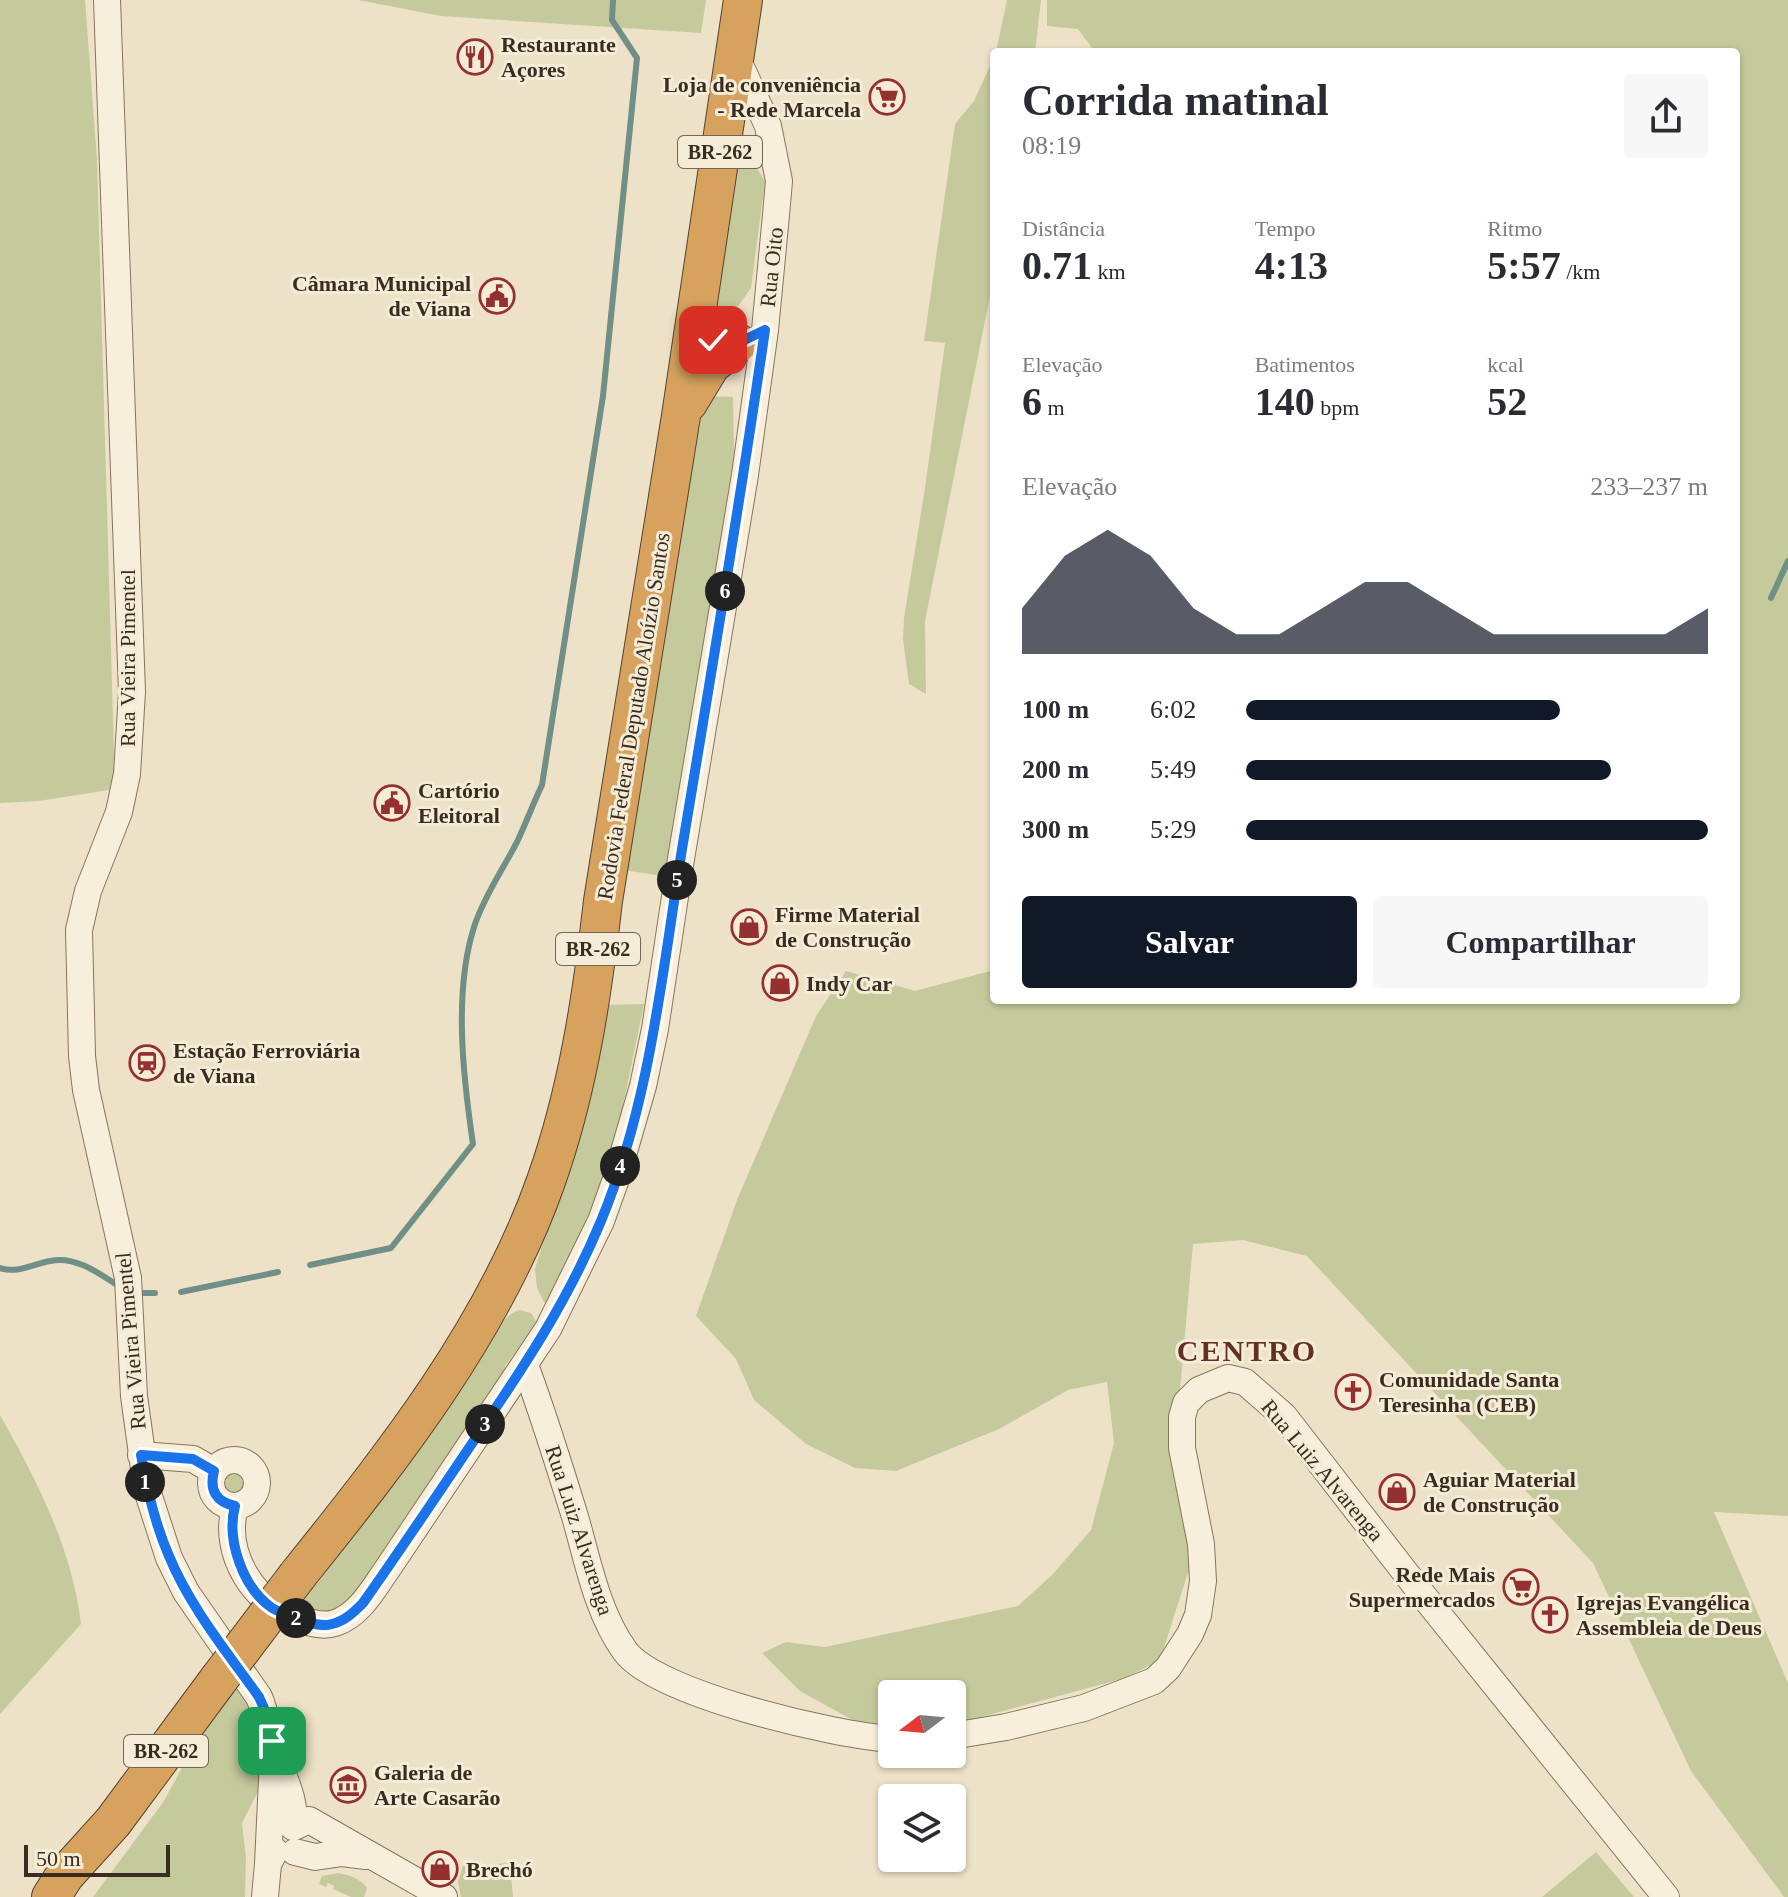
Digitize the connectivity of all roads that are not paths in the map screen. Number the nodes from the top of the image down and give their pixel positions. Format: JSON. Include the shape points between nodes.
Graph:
{"nodes":[{"id":1,"x":107,"y":0,"type":"edge"},
{"id":2,"x":743,"y":0,"type":"edge"},
{"id":3,"x":735,"y":54,"type":"junction"},
{"id":4,"x":694,"y":324,"type":"junction"},
{"id":5,"x":752,"y":336,"type":"junction"},
{"id":6,"x":681,"y":416,"type":"junction"},
{"id":7,"x":525,"y":1365,"type":"junction"},
{"id":8,"x":141,"y":1455,"type":"junction"},
{"id":9,"x":214,"y":1471,"type":"junction"},
{"id":10,"x":235,"y":1506,"type":"junction"},
{"id":11,"x":966,"y":1734,"type":"edge"},
{"id":12,"x":878,"y":1737,"type":"edge"},
{"id":13,"x":284,"y":1838,"type":"junction"},
{"id":14,"x":54,"y":1892,"type":"edge"},
{"id":15,"x":265,"y":1897,"type":"edge"},
{"id":16,"x":273,"y":1897,"type":"edge"},
{"id":17,"x":444,"y":1897,"type":"edge"},
{"id":18,"x":1666,"y":1897,"type":"edge"}],
"edges":[{"from":1,"to":8,"type":"street","name":"Rua Vieira Pimentel","via":[[132,692],[119,812],[84,907],[78,958],[86,1090],[128,1278]]},
{"from":2,"to":3,"type":"highway","name":"Rodovia Federal Deputado Aloízio Santos","number":"BR-262"},
{"from":3,"to":4,"type":"highway","name":"Rodovia Federal Deputado Aloízio Santos","number":"BR-262"},
{"from":3,"to":5,"type":"street","name":"Rua Oito","via":[[768,126],[779,181]]},
{"from":4,"to":5,"type":"street","via":[[713,340]]},
{"from":4,"to":6,"type":"highway","name":"Rodovia Federal Deputado Aloízio Santos","number":"BR-262"},
{"from":5,"to":6,"type":"highway","via":[[711,365]]},
{"from":5,"to":7,"type":"street","name":"Rua Oito","via":[[745,475],[643,1086],[601,1221]]},
{"from":6,"to":14,"type":"highway","name":"Rodovia Federal Deputado Aloízio Santos","number":"BR-262","bridge":true,"via":[[583,1044],[546,1181],[507,1273],[407,1434]]},
{"from":7,"to":10,"type":"street","name":"Rua Oito","via":[[363,1603],[332,1625],[313,1624],[272,1607],[255,1592],[234,1543]]},
{"from":7,"to":12,"type":"street","name":"Rua Luiz Alvarenga","via":[[593,1581],[626,1652],[699,1693],[807,1727]]},
{"from":8,"to":9,"type":"street","via":[[193,1459]]},
{"from":8,"to":13,"type":"street","name":"Rua Vieira Pimentel","via":[[169,1558],[267,1715]]},
{"from":9,"to":10,"type":"street","via":[[211,1486],[217,1498]]},
{"from":9,"to":10,"type":"street","via":[[227,1460],[238,1460],[254,1471],[258,1486],[253,1496]]},
{"from":11,"to":18,"type":"street","name":"Rua Luiz Alvarenga","via":[[1084,1708],[1154,1681],[1168,1668],[1198,1615],[1203,1581],[1182,1417],[1186,1403],[1199,1390],[1228,1378],[1245,1382],[1284,1416]]},
{"from":13,"to":15,"type":"street","name":"Rua Vieira Pimentel"},
{"from":13,"to":16,"type":"street"},
{"from":13,"to":17,"type":"street","via":[[309,1820]]}]}
